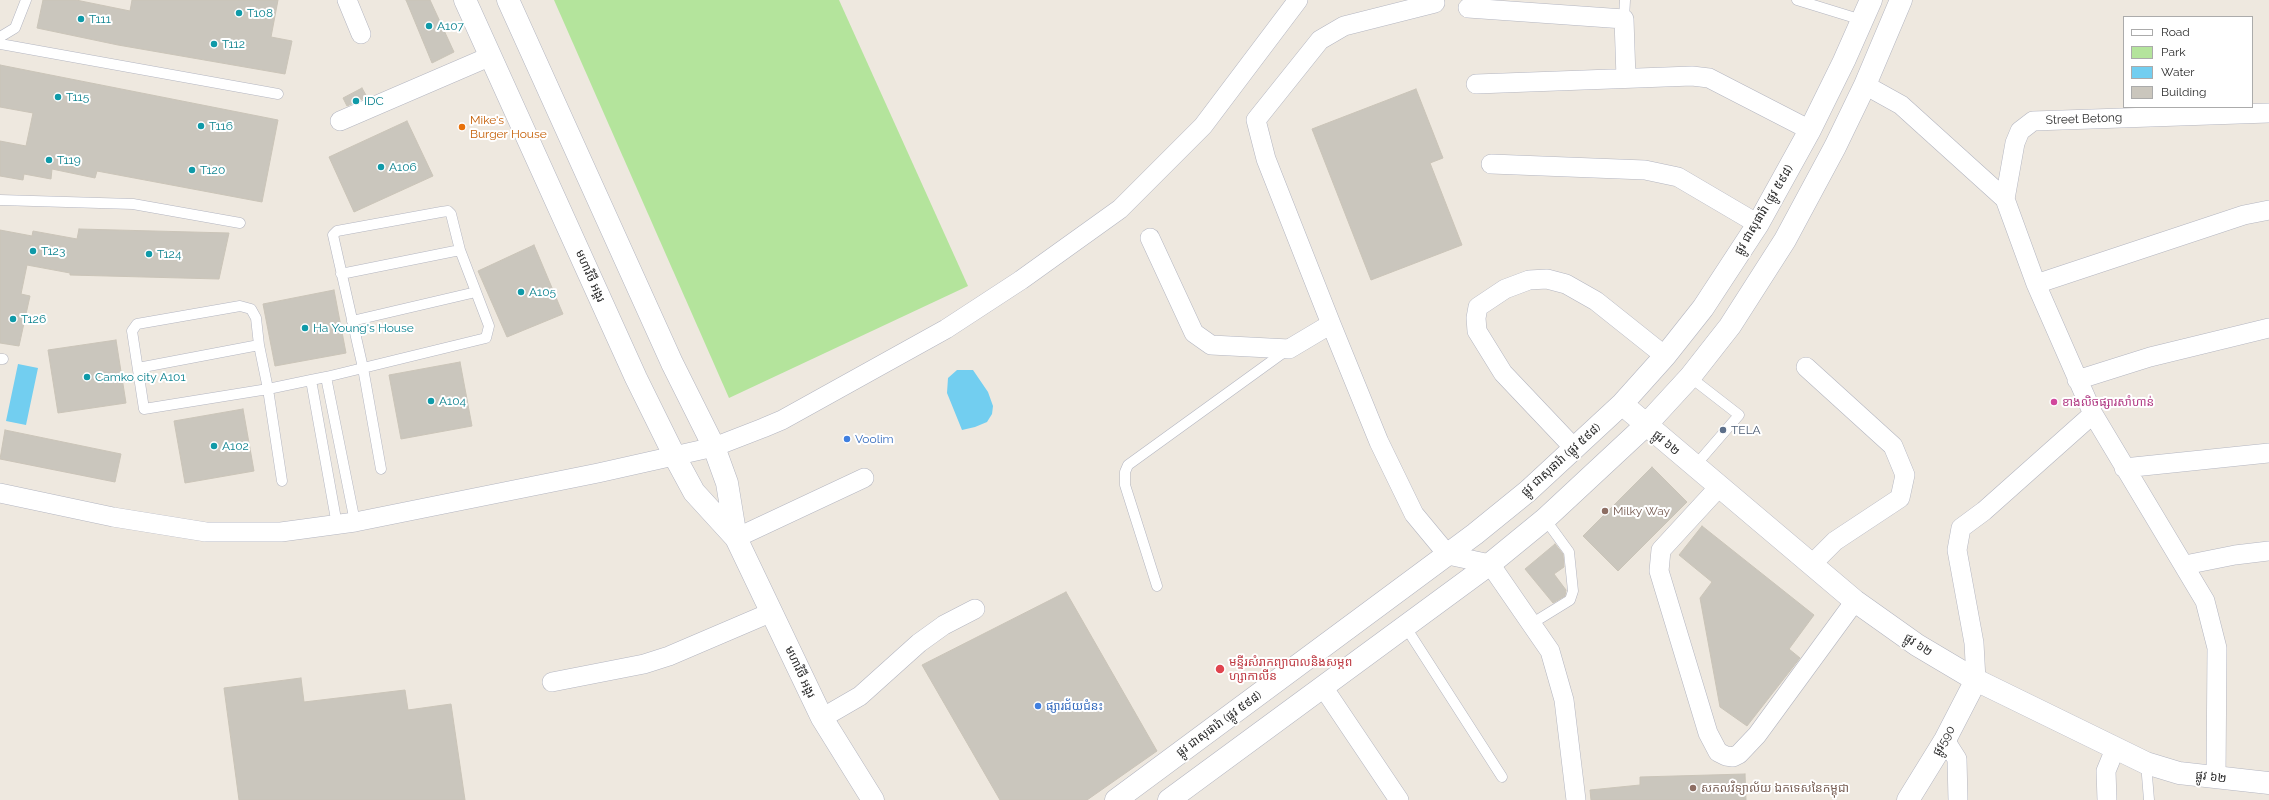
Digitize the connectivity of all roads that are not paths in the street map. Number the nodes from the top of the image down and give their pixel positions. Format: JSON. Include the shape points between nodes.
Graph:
{"nodes":[{"id":1,"x":26,"y":0,"type":"edge"},
{"id":2,"x":347,"y":0,"type":"edge"},
{"id":3,"x":465,"y":0,"type":"edge"},
{"id":4,"x":508,"y":0,"type":"edge"},
{"id":5,"x":1298,"y":0,"type":"edge"},
{"id":6,"x":1626,"y":0,"type":"edge"},
{"id":7,"x":1798,"y":0,"type":"edge"},
{"id":8,"x":1870,"y":0,"type":"edge"},
{"id":9,"x":1901,"y":0,"type":"edge"},
{"id":10,"x":1435,"y":3,"type":"dead end"},
{"id":11,"x":1468,"y":8,"type":"dead end"},
{"id":12,"x":1624,"y":19,"type":"junction"},
{"id":13,"x":1862,"y":20,"type":"junction"},
{"id":14,"x":361,"y":34,"type":"dead end"},
{"id":15,"x":0,"y":37,"type":"edge"},
{"id":16,"x":0,"y":44,"type":"edge"},
{"id":17,"x":491,"y":56,"type":"junction"},
{"id":18,"x":1626,"y":78,"type":"junction"},
{"id":19,"x":1476,"y":84,"type":"dead end"},
{"id":20,"x":1865,"y":85,"type":"junction"},
{"id":21,"x":278,"y":94,"type":"dead end"},
{"id":22,"x":2269,"y":113,"type":"edge"},
{"id":23,"x":340,"y":121,"type":"dead end"},
{"id":24,"x":1810,"y":130,"type":"junction"},
{"id":25,"x":1491,"y":164,"type":"dead end"},
{"id":26,"x":2005,"y":199,"type":"junction"},
{"id":27,"x":0,"y":200,"type":"edge"},
{"id":28,"x":2269,"y":210,"type":"edge"},
{"id":29,"x":240,"y":223,"type":"dead end"},
{"id":30,"x":1758,"y":224,"type":"junction"},
{"id":31,"x":1150,"y":238,"type":"dead end"},
{"id":32,"x":460,"y":250,"type":"junction"},
{"id":33,"x":341,"y":274,"type":"junction"},
{"id":34,"x":2036,"y":284,"type":"junction"},
{"id":35,"x":476,"y":292,"type":"junction"},
{"id":36,"x":352,"y":321,"type":"junction"},
{"id":37,"x":1331,"y":324,"type":"junction"},
{"id":38,"x":2269,"y":328,"type":"edge"},
{"id":39,"x":260,"y":345,"type":"junction"},
{"id":40,"x":1289,"y":349,"type":"junction"},
{"id":41,"x":1665,"y":356,"type":"junction"},
{"id":42,"x":1806,"y":367,"type":"dead end"},
{"id":43,"x":138,"y":368,"type":"junction"},
{"id":44,"x":363,"y":368,"type":"junction"},
{"id":45,"x":326,"y":377,"type":"junction"},
{"id":46,"x":1690,"y":377,"type":"junction"},
{"id":47,"x":311,"y":380,"type":"junction"},
{"id":48,"x":2077,"y":380,"type":"junction"},
{"id":49,"x":268,"y":389,"type":"junction"},
{"id":50,"x":1622,"y":404,"type":"junction"},
{"id":51,"x":2092,"y":414,"type":"junction"},
{"id":52,"x":1645,"y":426,"type":"junction"},
{"id":53,"x":714,"y":447,"type":"junction"},
{"id":54,"x":1575,"y":449,"type":"junction"},
{"id":55,"x":2269,"y":452,"type":"edge"},
{"id":56,"x":675,"y":457,"type":"junction"},
{"id":57,"x":1694,"y":467,"type":"junction"},
{"id":58,"x":2124,"y":468,"type":"junction"},
{"id":59,"x":381,"y":469,"type":"dead end"},
{"id":60,"x":864,"y":478,"type":"dead end"},
{"id":61,"x":282,"y":480,"type":"dead end"},
{"id":62,"x":1719,"y":487,"type":"junction"},
{"id":63,"x":0,"y":494,"type":"edge"},
{"id":64,"x":1545,"y":519,"type":"junction"},
{"id":65,"x":355,"y":522,"type":"junction"},
{"id":66,"x":337,"y":525,"type":"junction"},
{"id":67,"x":736,"y":538,"type":"junction"},
{"id":68,"x":2269,"y":551,"type":"edge"},
{"id":69,"x":1448,"y":555,"type":"junction"},
{"id":70,"x":1490,"y":564,"type":"junction"},
{"id":71,"x":1811,"y":565,"type":"junction"},
{"id":72,"x":2185,"y":565,"type":"junction"},
{"id":73,"x":1157,"y":586,"type":"dead end"},
{"id":74,"x":1855,"y":601,"type":"junction"},
{"id":75,"x":975,"y":609,"type":"dead end"},
{"id":76,"x":772,"y":612,"type":"junction"},
{"id":77,"x":1530,"y":624,"type":"junction"},
{"id":78,"x":1405,"y":626,"type":"junction"},
{"id":79,"x":1976,"y":680,"type":"junction"},
{"id":80,"x":552,"y":682,"type":"dead end"},
{"id":81,"x":1323,"y":687,"type":"junction"},
{"id":82,"x":822,"y":718,"type":"junction"},
{"id":83,"x":1945,"y":740,"type":"junction"},
{"id":84,"x":2115,"y":750,"type":"junction"},
{"id":85,"x":2146,"y":763,"type":"junction"},
{"id":86,"x":1502,"y":777,"type":"dead end"},
{"id":87,"x":2216,"y":778,"type":"junction"},
{"id":88,"x":2269,"y":784,"type":"edge"},
{"id":89,"x":873,"y":800,"type":"edge"},
{"id":90,"x":1116,"y":800,"type":"edge"},
{"id":91,"x":1169,"y":800,"type":"edge"},
{"id":92,"x":1399,"y":800,"type":"edge"},
{"id":93,"x":1576,"y":800,"type":"edge"},
{"id":94,"x":1908,"y":800,"type":"edge"},
{"id":95,"x":1958,"y":800,"type":"edge"},
{"id":96,"x":2107,"y":800,"type":"edge"},
{"id":97,"x":2149,"y":800,"type":"edge"}],
"edges":[{"from":1,"to":15,"type":"lane","via":[[15,28]]},
{"from":2,"to":14,"type":"street"},
{"from":3,"to":17,"type":"main road","name":"មហាវិថី អង្គរ"},
{"from":4,"to":53,"type":"main road","name":"មហាវិថី អង្គរ","via":[[672,364]]},
{"from":5,"to":53,"type":"street","via":[[1203,126],[1120,209],[1021,280],[946,329],[782,420]]},
{"from":6,"to":12,"type":"lane"},
{"from":7,"to":13,"type":"lane"},
{"from":8,"to":13,"type":"main road","name":"ផ្លូវ ជាសុផារ៉ា (ផ្លូវ ៥៩៨)"},
{"from":9,"to":20,"type":"main road"},
{"from":10,"to":37,"type":"street","via":[[1344,26],[1320,40],[1256,120],[1266,159]]},
{"from":11,"to":12,"type":"street"},
{"from":12,"to":18,"type":"street"},
{"from":13,"to":24,"type":"main road","name":"ផ្លូវ ជាសុផារ៉ា (ផ្លូវ ៥៩៨)"},
{"from":16,"to":21,"type":"lane"},
{"from":17,"to":23,"type":"street"},
{"from":17,"to":56,"type":"main road","name":"មហាវិថី អង្គរ","via":[[636,378]]},
{"from":18,"to":19,"type":"street"},
{"from":18,"to":24,"type":"street","via":[[1710,78]]},
{"from":20,"to":26,"type":"street","via":[[1901,105]]},
{"from":20,"to":46,"type":"main road","via":[[1785,240],[1730,326]]},
{"from":22,"to":26,"type":"street","name":"Street Betong","via":[[2033,121],[2020,131],[2015,143]]},
{"from":24,"to":30,"type":"main road","name":"ផ្លូវ ជាសុផារ៉ា (ផ្លូវ ៥៩៨)"},
{"from":25,"to":30,"type":"street","via":[[1645,170],[1678,177]]},
{"from":26,"to":34,"type":"street"},
{"from":27,"to":29,"type":"lane","via":[[133,204]]},
{"from":28,"to":34,"type":"street","via":[[2244,215]]},
{"from":30,"to":41,"type":"main road","name":"ផ្លូវ ជាសុផារ៉ា (ផ្លូវ ៥៩៨)","via":[[1703,308]]},
{"from":31,"to":40,"type":"street","via":[[1194,333],[1211,345]]},
{"from":32,"to":33,"type":"lane"},
{"from":32,"to":33,"type":"lane","via":[[448,211],[336,231],[333,235]]},
{"from":32,"to":35,"type":"lane"},
{"from":33,"to":36,"type":"lane"},
{"from":34,"to":48,"type":"street"},
{"from":35,"to":36,"type":"lane"},
{"from":35,"to":44,"type":"lane","via":[[489,326],[486,338]]},
{"from":36,"to":44,"type":"lane"},
{"from":37,"to":40,"type":"street"},
{"from":37,"to":69,"type":"street","via":[[1379,442],[1414,514]]},
{"from":38,"to":48,"type":"street","via":[[2150,357]]},
{"from":39,"to":43,"type":"lane"},
{"from":39,"to":43,"type":"lane","via":[[256,318],[251,309],[240,306],[137,324],[132,331]]},
{"from":39,"to":49,"type":"lane"},
{"from":40,"to":73,"type":"lane","via":[[1128,465],[1125,485]]},
{"from":41,"to":50,"type":"main road","name":"ផ្លូវ ជាសុផារ៉ា (ផ្លូវ ៥៩៨)"},
{"from":41,"to":54,"type":"street","via":[[1602,305],[1566,284],[1547,279],[1528,280],[1505,289],[1478,307],[1477,331],[1503,373]]},
{"from":42,"to":71,"type":"street","via":[[1893,446],[1905,475],[1900,498],[1835,541]]},
{"from":43,"to":49,"type":"lane","via":[[144,409]]},
{"from":44,"to":45,"type":"lane"},
{"from":44,"to":59,"type":"lane"},
{"from":45,"to":47,"type":"lane"},
{"from":45,"to":65,"type":"lane"},
{"from":46,"to":52,"type":"main road"},
{"from":46,"to":57,"type":"lane","via":[[1739,415]]},
{"from":47,"to":49,"type":"lane"},
{"from":47,"to":66,"type":"lane"},
{"from":48,"to":51,"type":"street"},
{"from":49,"to":61,"type":"lane"},
{"from":50,"to":52,"type":"main road","name":"ផ្លូវ ៦២"},
{"from":50,"to":54,"type":"main road","name":"ផ្លូវ ជាសុផារ៉ា (ផ្លូវ ៥៩៨)"},
{"from":51,"to":58,"type":"street"},
{"from":51,"to":79,"type":"street","via":[[1984,511],[1961,528],[1957,550],[1974,643]]},
{"from":52,"to":57,"type":"main road","name":"ផ្លូវ ៦២"},
{"from":52,"to":64,"type":"main road"},
{"from":53,"to":56,"type":"street"},
{"from":53,"to":67,"type":"main road","name":"មហាវិថី អង្គរ","via":[[727,483]]},
{"from":54,"to":69,"type":"main road","name":"ផ្លូវ ជាសុផារ៉ា (ផ្លូវ ៥៩៨)","via":[[1528,491]]},
{"from":55,"to":58,"type":"street"},
{"from":56,"to":65,"type":"street"},
{"from":56,"to":67,"type":"main road","name":"មហាវិថី អង្គរ","via":[[694,492]]},
{"from":57,"to":62,"type":"main road","name":"ផ្លូវ ៦២"},
{"from":58,"to":72,"type":"street"},
{"from":60,"to":67,"type":"street"},
{"from":62,"to":71,"type":"main road","name":"ផ្លូវ ៦២"},
{"from":62,"to":74,"type":"street","via":[[1661,550],[1659,571],[1708,733],[1718,752],[1734,757],[1757,735]]},
{"from":63,"to":66,"type":"street","via":[[113,517],[206,532],[281,532]]},
{"from":64,"to":70,"type":"main road"},
{"from":64,"to":77,"type":"lane","via":[[1569,552],[1573,591],[1570,600]]},
{"from":65,"to":66,"type":"street"},
{"from":67,"to":76,"type":"main road","name":"មហាវិថី អង្គរ"},
{"from":68,"to":72,"type":"street"},
{"from":69,"to":70,"type":"street"},
{"from":69,"to":90,"type":"main road","name":"ផ្លូវ ជាសុផារ៉ា (ផ្លូវ ៥៩៨)"},
{"from":70,"to":77,"type":"street"},
{"from":70,"to":78,"type":"main road"},
{"from":71,"to":74,"type":"main road","name":"ផ្លូវ ៦២"},
{"from":72,"to":87,"type":"street","via":[[2205,601],[2217,648]]},
{"from":74,"to":79,"type":"main road","name":"ផ្លូវ ៦២","via":[[1917,645]]},
{"from":75,"to":82,"type":"street","via":[[925,638],[860,696]]},
{"from":76,"to":80,"type":"street","via":[[644,664]]},
{"from":76,"to":82,"type":"main road","name":"មហាវិថី អង្គរ"},
{"from":77,"to":93,"type":"street","via":[[1550,651],[1564,700]]},
{"from":78,"to":81,"type":"main road"},
{"from":78,"to":86,"type":"lane"},
{"from":79,"to":83,"type":"main road","name":"ផ្លូវ590"},
{"from":79,"to":84,"type":"main road","name":"ផ្លូវ ៦២"},
{"from":81,"to":91,"type":"main road"},
{"from":81,"to":92,"type":"street"},
{"from":82,"to":89,"type":"main road","name":"មហាវិថី អង្គរ"},
{"from":83,"to":94,"type":"main road","name":"ផ្លូវ590"},
{"from":83,"to":95,"type":"street","via":[[1957,759]]},
{"from":84,"to":85,"type":"main road","name":"ផ្លូវ ៦២"},
{"from":84,"to":96,"type":"street","via":[[2106,771]]},
{"from":85,"to":87,"type":"main road","name":"ផ្លូវ ៦២","via":[[2179,773]]},
{"from":85,"to":97,"type":"lane"},
{"from":87,"to":88,"type":"main road","name":"ផ្លូវ ៦២"}]}
